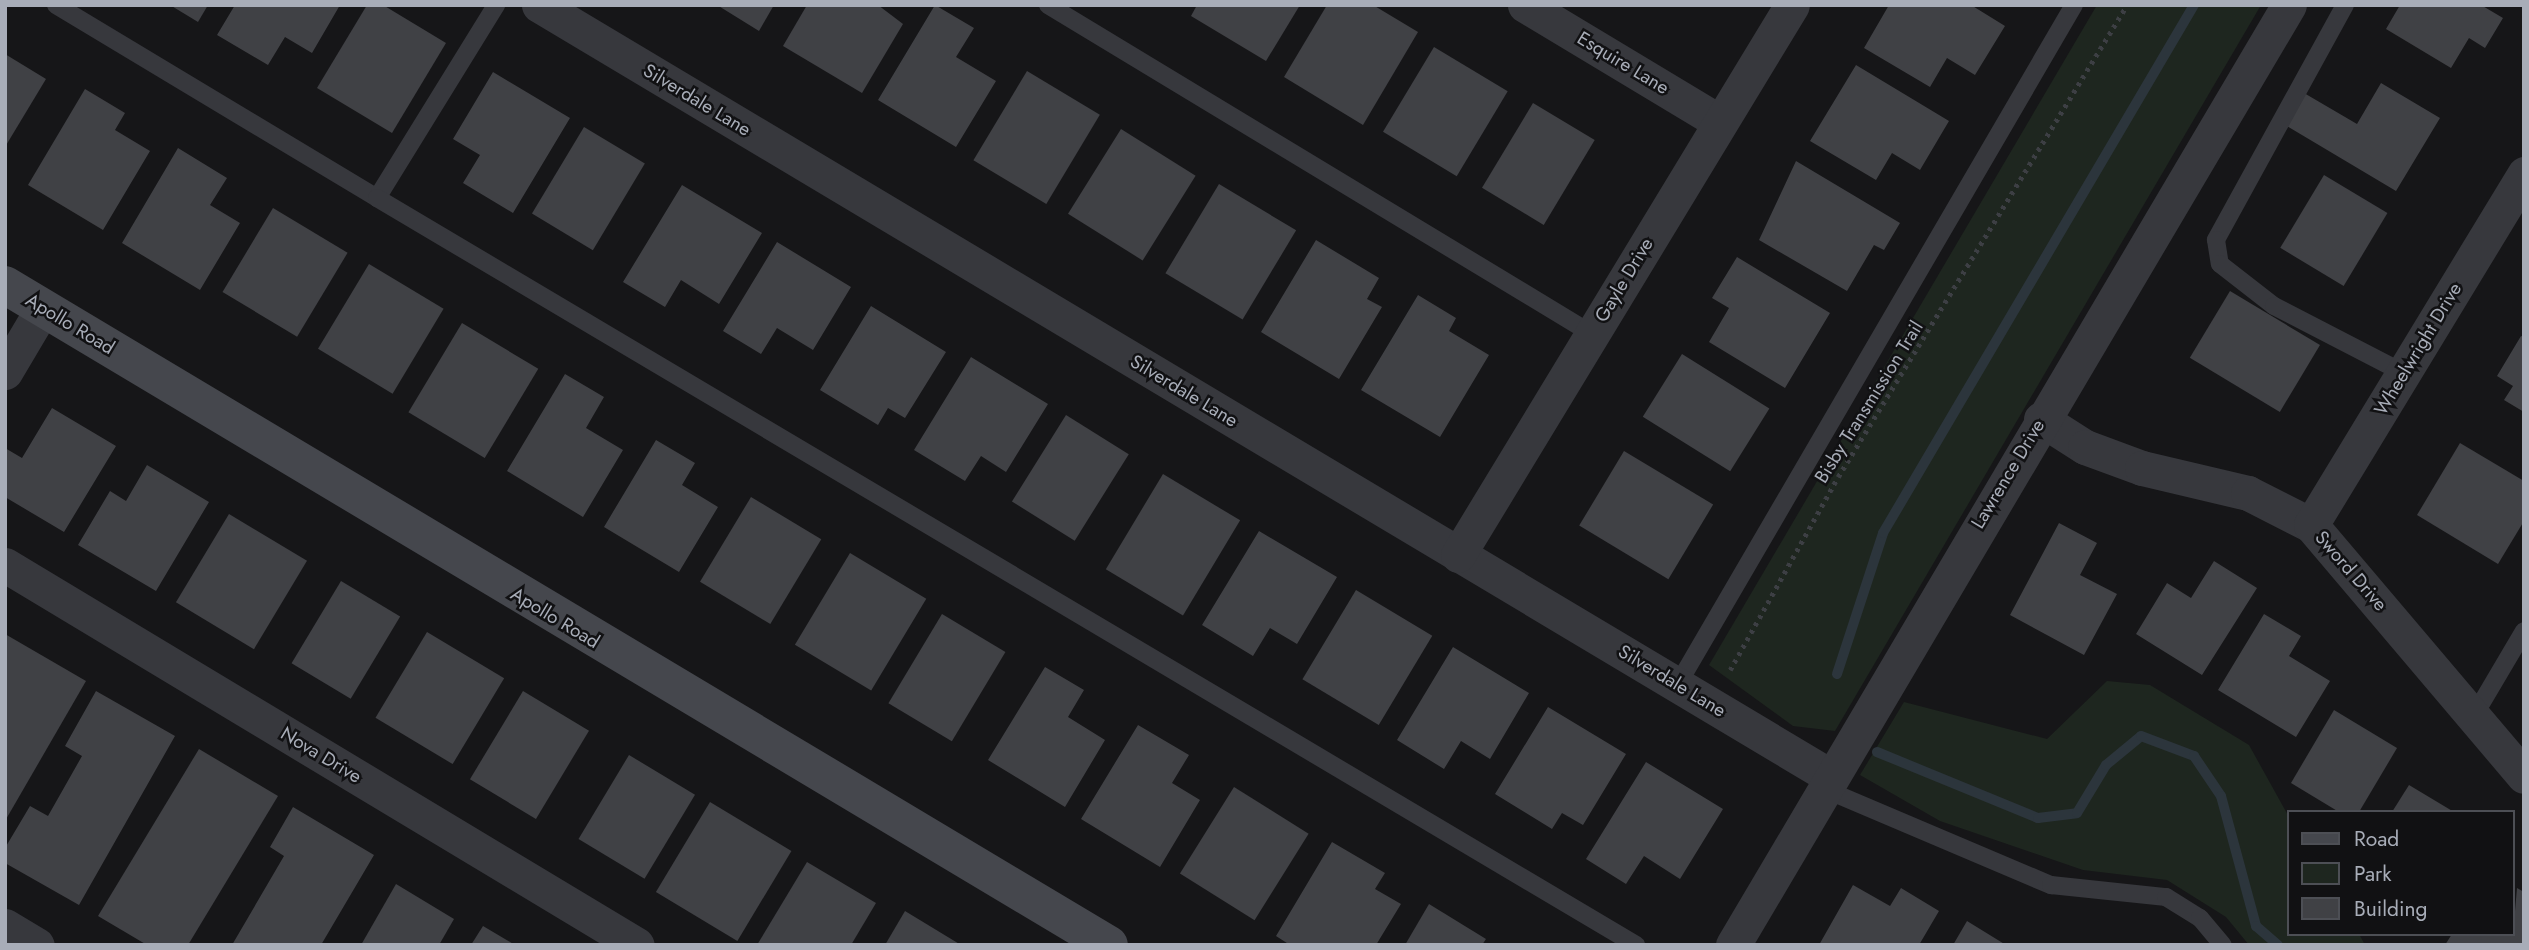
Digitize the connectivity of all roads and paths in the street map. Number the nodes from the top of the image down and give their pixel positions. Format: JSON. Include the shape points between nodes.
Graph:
{"nodes":[{"id":1,"x":56,"y":5,"type":"edge"},
{"id":2,"x":496,"y":5,"type":"edge"},
{"id":3,"x":539,"y":5,"type":"edge"},
{"id":4,"x":1048,"y":5,"type":"edge"},
{"id":5,"x":1525,"y":5,"type":"edge"},
{"id":6,"x":1791,"y":5,"type":"edge"},
{"id":7,"x":2074,"y":5,"type":"edge"},
{"id":8,"x":2127,"y":5,"type":"edge"},
{"id":9,"x":2289,"y":5,"type":"edge"},
{"id":10,"x":2345,"y":5,"type":"edge"},
{"id":11,"x":1720,"y":122,"type":"junction"},
{"id":12,"x":2524,"y":174,"type":"edge"},
{"id":13,"x":377,"y":198,"type":"junction"},
{"id":14,"x":5,"y":285,"type":"edge"},
{"id":15,"x":43,"y":308,"type":"junction"},
{"id":16,"x":1592,"y":334,"type":"junction"},
{"id":17,"x":5,"y":372,"type":"edge"},
{"id":18,"x":2404,"y":373,"type":"junction"},
{"id":19,"x":2041,"y":419,"type":"junction"},
{"id":20,"x":2311,"y":524,"type":"junction"},
{"id":21,"x":1458,"y":555,"type":"junction"},
{"id":22,"x":7,"y":571,"type":"edge"},
{"id":23,"x":2524,"y":631,"type":"edge"},
{"id":24,"x":1739,"y":675,"type":"dead end"},
{"id":25,"x":1678,"y":684,"type":"junction"},
{"id":26,"x":2472,"y":719,"type":"junction"},
{"id":27,"x":2524,"y":776,"type":"edge"},
{"id":28,"x":1826,"y":782,"type":"junction"},
{"id":29,"x":5,"y":926,"type":"edge"},
{"id":30,"x":37,"y":945,"type":"edge"},
{"id":31,"x":637,"y":945,"type":"edge"},
{"id":32,"x":1109,"y":945,"type":"edge"},
{"id":33,"x":1636,"y":945,"type":"edge"},
{"id":34,"x":1732,"y":945,"type":"edge"},
{"id":35,"x":2223,"y":945,"type":"edge"}],
"edges":[{"from":1,"to":13,"type":"lane"},
{"from":2,"to":13,"type":"lane"},
{"from":3,"to":21,"type":"street","name":"Silverdale Lane"},
{"from":4,"to":16,"type":"lane"},
{"from":5,"to":11,"type":"street","name":"Esquire Lane"},
{"from":6,"to":11,"type":"street","name":"Gayle Drive"},
{"from":7,"to":25,"type":"lane"},
{"from":8,"to":24,"type":"path","name":"Bisby Transmission Trail","via":[[1727,668]]},
{"from":9,"to":19,"type":"street","name":"Lawrence Drive"},
{"from":10,"to":18,"type":"lane","via":[[2216,240],[2220,264],[2274,306]]},
{"from":11,"to":16,"type":"street","name":"Gayle Drive"},
{"from":12,"to":18,"type":"street","name":"Wheelwright Drive"},
{"from":13,"to":33,"type":"lane"},
{"from":14,"to":15,"type":"street","name":"Apollo Road"},
{"from":15,"to":17,"type":"street"},
{"from":15,"to":32,"type":"street","name":"Apollo Road"},
{"from":16,"to":21,"type":"street","name":"Gayle Drive"},
{"from":18,"to":20,"type":"street","name":"Wheelwright Drive"},
{"from":19,"to":20,"type":"street","name":"Sword Drive","via":[[2085,447],[2142,468],[2248,493]]},
{"from":19,"to":28,"type":"street","name":"Lawrence Drive"},
{"from":20,"to":26,"type":"street","name":"Sword Drive"},
{"from":21,"to":25,"type":"street","name":"Silverdale Lane"},
{"from":22,"to":31,"type":"street","name":"Nova Drive"},
{"from":23,"to":26,"type":"lane"},
{"from":25,"to":28,"type":"street","name":"Silverdale Lane"},
{"from":26,"to":27,"type":"street","name":"Sword Drive"},
{"from":28,"to":34,"type":"street","name":"Lawrence Drive"},
{"from":28,"to":35,"type":"lane","via":[[2051,885],[2166,897],[2200,918]]},
{"from":29,"to":30,"type":"street"}]}
